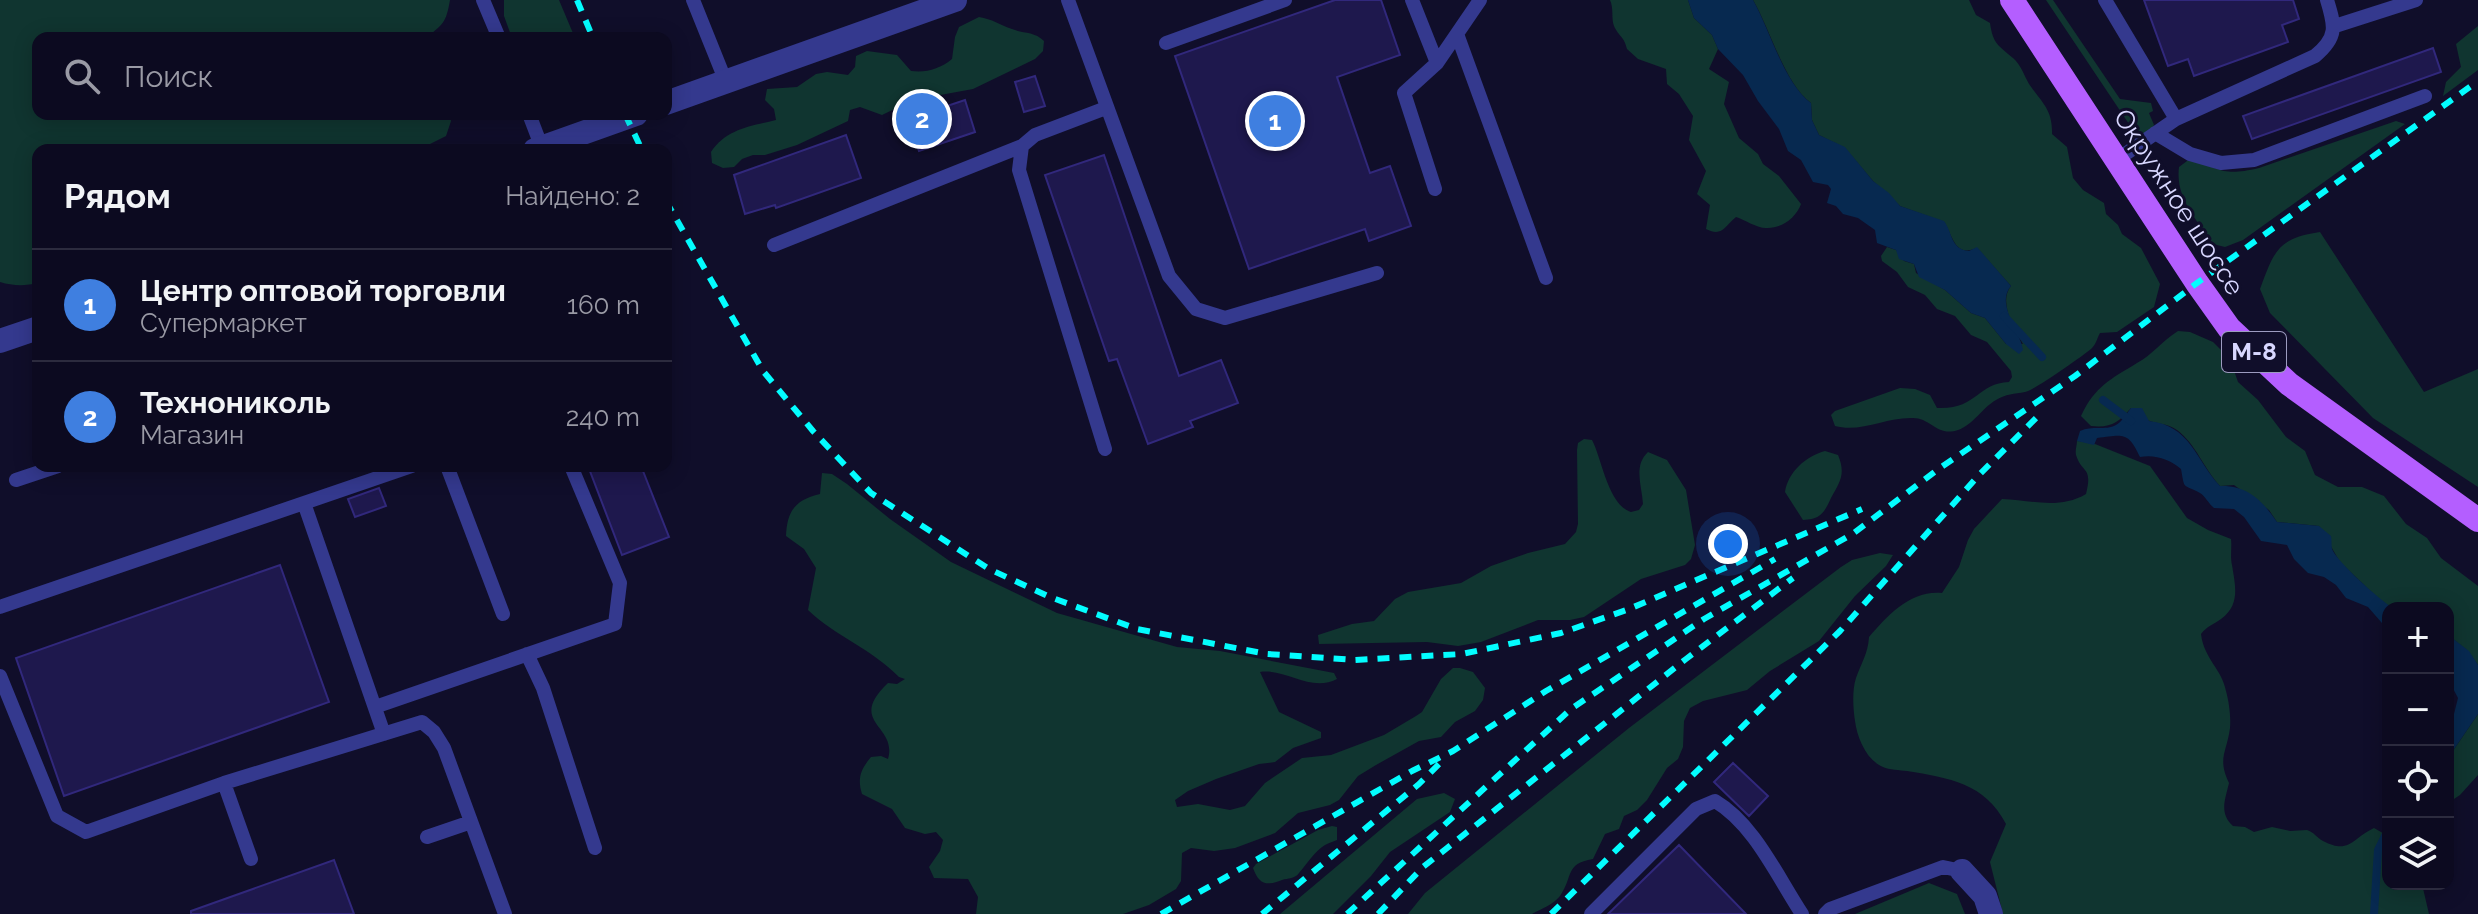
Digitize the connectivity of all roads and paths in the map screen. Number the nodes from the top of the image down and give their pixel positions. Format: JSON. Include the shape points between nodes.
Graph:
{"nodes":[{"id":1,"x":483,"y":0,"type":"edge"},
{"id":2,"x":693,"y":0,"type":"edge"},
{"id":3,"x":1068,"y":0,"type":"edge"},
{"id":4,"x":1285,"y":0,"type":"edge"},
{"id":5,"x":1412,"y":0,"type":"edge"},
{"id":6,"x":1480,"y":0,"type":"edge"},
{"id":7,"x":2012,"y":0,"type":"edge"},
{"id":8,"x":2105,"y":0,"type":"edge"},
{"id":9,"x":2327,"y":0,"type":"edge"},
{"id":10,"x":2416,"y":0,"type":"edge"},
{"id":11,"x":943,"y":2,"type":"edge"},
{"id":12,"x":2335,"y":26,"type":"junction"},
{"id":13,"x":496,"y":32,"type":"edge"},
{"id":14,"x":1457,"y":34,"type":"junction"},
{"id":15,"x":1166,"y":43,"type":"dead end"},
{"id":16,"x":1437,"y":63,"type":"junction"},
{"id":17,"x":726,"y":82,"type":"junction"},
{"id":18,"x":2425,"y":96,"type":"dead end"},
{"id":19,"x":672,"y":101,"type":"edge"},
{"id":20,"x":1106,"y":108,"type":"junction"},
{"id":21,"x":2176,"y":119,"type":"junction"},
{"id":22,"x":531,"y":120,"type":"edge"},
{"id":23,"x":619,"y":120,"type":"edge"},
{"id":24,"x":2155,"y":133,"type":"junction"},
{"id":25,"x":538,"y":144,"type":"edge"},
{"id":26,"x":553,"y":144,"type":"edge"},
{"id":27,"x":1022,"y":146,"type":"junction"},
{"id":28,"x":2118,"y":159,"type":"junction"},
{"id":29,"x":1435,"y":189,"type":"dead end"},
{"id":30,"x":774,"y":245,"type":"dead end"},
{"id":31,"x":1377,"y":273,"type":"dead end"},
{"id":32,"x":1546,"y":278,"type":"dead end"},
{"id":33,"x":32,"y":330,"type":"edge"},
{"id":34,"x":0,"y":341,"type":"edge"},
{"id":35,"x":1105,"y":449,"type":"dead end"},
{"id":36,"x":40,"y":472,"type":"edge"},
{"id":37,"x":394,"y":472,"type":"edge"},
{"id":38,"x":449,"y":472,"type":"edge"},
{"id":39,"x":574,"y":472,"type":"edge"},
{"id":40,"x":16,"y":480,"type":"dead end"},
{"id":41,"x":2442,"y":495,"type":"junction"},
{"id":42,"x":304,"y":503,"type":"junction"},
{"id":43,"x":2478,"y":520,"type":"edge"},
{"id":44,"x":2478,"y":539,"type":"edge"},
{"id":45,"x":0,"y":607,"type":"edge"},
{"id":46,"x":503,"y":614,"type":"dead end"},
{"id":47,"x":527,"y":654,"type":"junction"},
{"id":48,"x":0,"y":676,"type":"edge"},
{"id":49,"x":375,"y":707,"type":"junction"},
{"id":50,"x":384,"y":734,"type":"junction"},
{"id":51,"x":224,"y":783,"type":"junction"},
{"id":52,"x":471,"y":822,"type":"junction"},
{"id":53,"x":427,"y":837,"type":"dead end"},
{"id":54,"x":595,"y":848,"type":"dead end"},
{"id":55,"x":251,"y":859,"type":"dead end"},
{"id":56,"x":1962,"y":871,"type":"joint"},
{"id":57,"x":505,"y":914,"type":"edge"},
{"id":58,"x":1591,"y":914,"type":"edge"},
{"id":59,"x":1802,"y":914,"type":"edge"},
{"id":60,"x":1825,"y":914,"type":"edge"},
{"id":61,"x":1991,"y":914,"type":"edge"}],
"edges":[{"from":1,"to":13,"type":"lane"},
{"from":2,"to":17,"type":"lane"},
{"from":3,"to":20,"type":"lane"},
{"from":4,"to":15,"type":"lane"},
{"from":5,"to":16,"type":"lane"},
{"from":6,"to":14,"type":"lane"},
{"from":7,"to":28,"type":"main road","name":"Окружное шоссе","number":"М-8"},
{"from":8,"to":21,"type":"lane"},
{"from":9,"to":12,"type":"lane"},
{"from":10,"to":12,"type":"lane"},
{"from":11,"to":17,"type":"street"},
{"from":12,"to":21,"type":"lane","via":[[2315,56]]},
{"from":14,"to":16,"type":"lane"},
{"from":14,"to":32,"type":"lane"},
{"from":16,"to":29,"type":"lane","via":[[1404,93]]},
{"from":17,"to":19,"type":"street"},
{"from":18,"to":24,"type":"lane","via":[[2254,160],[2221,163],[2190,154]]},
{"from":20,"to":27,"type":"lane","via":[[1035,135]]},
{"from":20,"to":31,"type":"lane","via":[[1169,276],[1196,309],[1225,318]]},
{"from":21,"to":24,"type":"lane"},
{"from":22,"to":25,"type":"lane"},
{"from":23,"to":26,"type":"street"},
{"from":24,"to":28,"type":"lane"},
{"from":27,"to":30,"type":"lane"},
{"from":27,"to":35,"type":"lane","via":[[1019,170]]},
{"from":28,"to":41,"type":"main road","name":"Окружное шоссе","number":"М-8","via":[[2229,328],[2289,384]]},
{"from":33,"to":34,"type":"street"},
{"from":36,"to":40,"type":"lane"},
{"from":37,"to":42,"type":"lane"},
{"from":38,"to":46,"type":"lane"},
{"from":39,"to":47,"type":"lane","via":[[620,583],[615,624]]},
{"from":41,"to":43,"type":"main road","number":"М-8"},
{"from":41,"to":44,"type":"main road","number":"М-8"},
{"from":42,"to":45,"type":"lane"},
{"from":42,"to":49,"type":"lane"},
{"from":47,"to":49,"type":"lane"},
{"from":47,"to":54,"type":"lane"},
{"from":48,"to":51,"type":"lane","via":[[57,816],[69,825],[86,832]]},
{"from":49,"to":50,"type":"lane"},
{"from":50,"to":51,"type":"lane"},
{"from":50,"to":52,"type":"lane","via":[[422,722],[434,732]]},
{"from":51,"to":55,"type":"lane"},
{"from":52,"to":53,"type":"lane"},
{"from":52,"to":57,"type":"lane"},
{"from":56,"to":60,"type":"lane","via":[[1943,867]]},
{"from":56,"to":61,"type":"street","via":[[1985,896]]},
{"from":58,"to":59,"type":"lane","via":[[1696,809],[1715,801],[1732,811]]}]}
